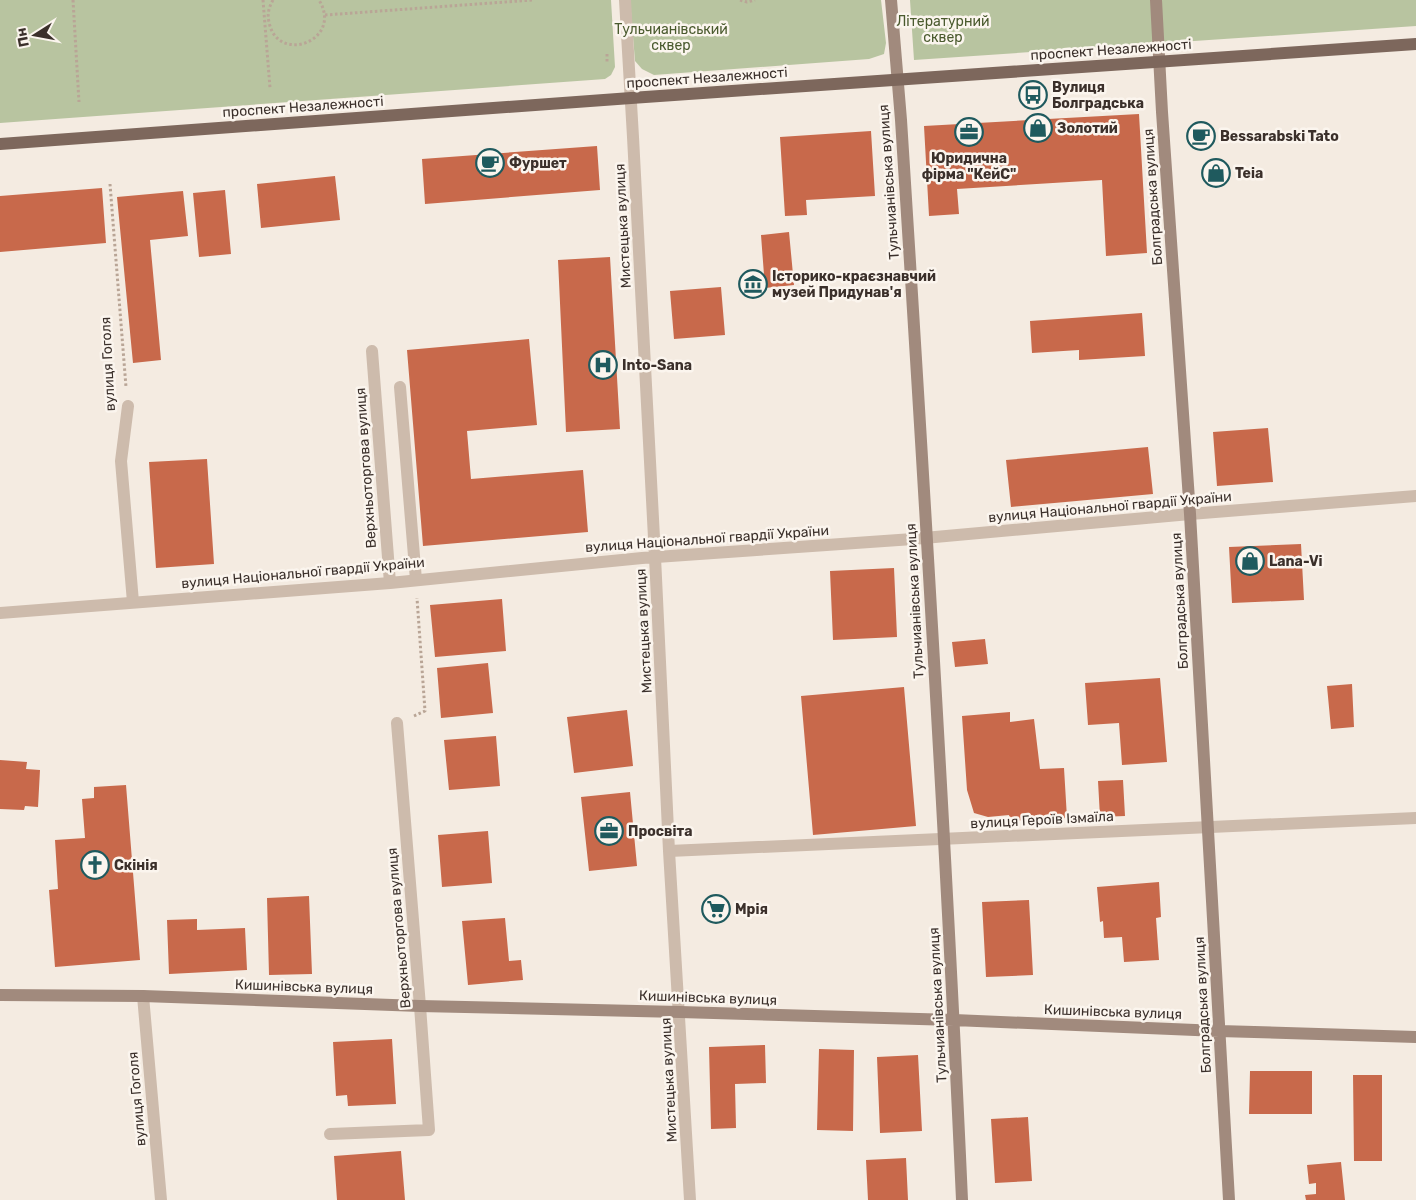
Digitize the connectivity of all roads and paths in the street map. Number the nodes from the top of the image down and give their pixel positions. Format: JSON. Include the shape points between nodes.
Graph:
{"nodes":[{"id":1,"x":73,"y":0,"type":"edge"},
{"id":2,"x":263,"y":0,"type":"edge"},
{"id":3,"x":274,"y":0,"type":"edge"},
{"id":4,"x":319,"y":0,"type":"edge"},
{"id":5,"x":533,"y":0,"type":"edge"},
{"id":6,"x":624,"y":0,"type":"edge"},
{"id":7,"x":740,"y":0,"type":"edge"},
{"id":8,"x":755,"y":0,"type":"edge"},
{"id":9,"x":891,"y":0,"type":"edge"},
{"id":10,"x":1156,"y":0,"type":"edge"},
{"id":11,"x":325,"y":15,"type":"junction"},
{"id":12,"x":1416,"y":44,"type":"edge"},
{"id":13,"x":1159,"y":62,"type":"junction"},
{"id":14,"x":897,"y":80,"type":"junction"},
{"id":15,"x":270,"y":88,"type":"dead end"},
{"id":16,"x":631,"y":98,"type":"junction"},
{"id":17,"x":80,"y":102,"type":"dead end"},
{"id":18,"x":0,"y":144,"type":"edge"},
{"id":19,"x":110,"y":184,"type":"dead end"},
{"id":20,"x":372,"y":351,"type":"dead end"},
{"id":21,"x":400,"y":387,"type":"dead end"},
{"id":22,"x":128,"y":406,"type":"joint"},
{"id":23,"x":1416,"y":496,"type":"edge"},
{"id":24,"x":1190,"y":514,"type":"junction"},
{"id":25,"x":927,"y":538,"type":"junction"},
{"id":26,"x":655,"y":557,"type":"junction"},
{"id":27,"x":416,"y":580,"type":"junction"},
{"id":28,"x":390,"y":583,"type":"junction"},
{"id":29,"x":133,"y":602,"type":"junction"},
{"id":30,"x":0,"y":612,"type":"edge"},
{"id":31,"x":397,"y":723,"type":"joint"},
{"id":32,"x":1416,"y":818,"type":"edge"},
{"id":33,"x":1208,"y":828,"type":"junction"},
{"id":34,"x":943,"y":839,"type":"junction"},
{"id":35,"x":669,"y":851,"type":"junction"},
{"id":36,"x":0,"y":995,"type":"edge"},
{"id":37,"x":143,"y":996,"type":"junction"},
{"id":38,"x":420,"y":1006,"type":"junction"},
{"id":39,"x":680,"y":1012,"type":"junction"},
{"id":40,"x":954,"y":1020,"type":"junction"},
{"id":41,"x":1219,"y":1031,"type":"junction"},
{"id":42,"x":1416,"y":1037,"type":"edge"},
{"id":43,"x":330,"y":1134,"type":"dead end"},
{"id":44,"x":161,"y":1200,"type":"edge"},
{"id":45,"x":690,"y":1200,"type":"edge"},
{"id":46,"x":962,"y":1200,"type":"edge"},
{"id":47,"x":1229,"y":1200,"type":"edge"}],
"edges":[{"from":1,"to":17,"type":"path"},
{"from":2,"to":15,"type":"path"},
{"from":3,"to":11,"type":"path","via":[[268,11],[269,26],[277,38],[290,45],[312,40],[322,29]]},
{"from":4,"to":11,"type":"path"},
{"from":5,"to":11,"type":"path"},
{"from":6,"to":16,"type":"street","name":"Мистецька вулиця"},
{"from":7,"to":8,"type":"path"},
{"from":9,"to":14,"type":"main road","name":"Тульчианівська вулиця"},
{"from":10,"to":13,"type":"main road","name":"Болградська вулиця"},
{"from":12,"to":13,"type":"main road","name":"проспект Незалежності"},
{"from":13,"to":14,"type":"main road","name":"проспект Незалежності"},
{"from":13,"to":24,"type":"main road","name":"Болградська вулиця"},
{"from":14,"to":16,"type":"main road","name":"проспект Незалежності"},
{"from":14,"to":25,"type":"main road","name":"Тульчианівська вулиця"},
{"from":16,"to":18,"type":"main road","name":"проспект Незалежності"},
{"from":16,"to":26,"type":"street","name":"Мистецька вулиця"},
{"from":19,"to":22,"type":"path","name":"вулиця Гоголя"},
{"from":20,"to":28,"type":"street","name":"Верхньоторгова вулиця"},
{"from":21,"to":27,"type":"street"},
{"from":22,"to":29,"type":"street","name":"вулиця Гоголя","via":[[120,461]]},
{"from":23,"to":24,"type":"street","name":"вулиця Національної гвардії України"},
{"from":24,"to":25,"type":"street","name":"вулиця Національної гвардії України"},
{"from":24,"to":33,"type":"main road","name":"Болградська вулиця"},
{"from":25,"to":26,"type":"street","name":"вулиця Національної гвардії України"},
{"from":25,"to":34,"type":"main road","name":"Тульчианівська вулиця"},
{"from":26,"to":27,"type":"street","name":"вулиця Національної гвардії України"},
{"from":26,"to":35,"type":"street","name":"Мистецька вулиця"},
{"from":27,"to":28,"type":"street","name":"вулиця Національної гвардії України"},
{"from":27,"to":31,"type":"path","via":[[425,711]]},
{"from":28,"to":29,"type":"street","name":"вулиця Національної гвардії України"},
{"from":29,"to":30,"type":"street","name":"вулиця Національної гвардії України"},
{"from":31,"to":38,"type":"street","name":"Верхньоторгова вулиця"},
{"from":32,"to":33,"type":"street","name":"вулиця Героїв Ізмаїла"},
{"from":33,"to":34,"type":"street","name":"вулиця Героїв Ізмаїла"},
{"from":33,"to":41,"type":"main road","name":"Болградська вулиця"},
{"from":34,"to":35,"type":"street","name":"вулиця Героїв Ізмаїла"},
{"from":34,"to":40,"type":"main road","name":"Тульчианівська вулиця"},
{"from":35,"to":39,"type":"street","name":"Мистецька вулиця"},
{"from":36,"to":37,"type":"main road","name":"Кишинівська вулиця"},
{"from":37,"to":38,"type":"main road","name":"Кишинівська вулиця"},
{"from":37,"to":44,"type":"street","name":"вулиця Гоголя"},
{"from":38,"to":39,"type":"main road","name":"Кишинівська вулиця"},
{"from":38,"to":43,"type":"street","name":"Верхньоторгова вулиця","via":[[430,1130]]},
{"from":39,"to":40,"type":"main road","name":"Кишинівська вулиця"},
{"from":39,"to":45,"type":"street","name":"Мистецька вулиця"},
{"from":40,"to":41,"type":"main road","name":"Кишинівська вулиця"},
{"from":40,"to":46,"type":"main road","name":"Тульчианівська вулиця"},
{"from":41,"to":42,"type":"main road","name":"Кишинівська вулиця"},
{"from":41,"to":47,"type":"main road","name":"Болградська вулиця"}]}
